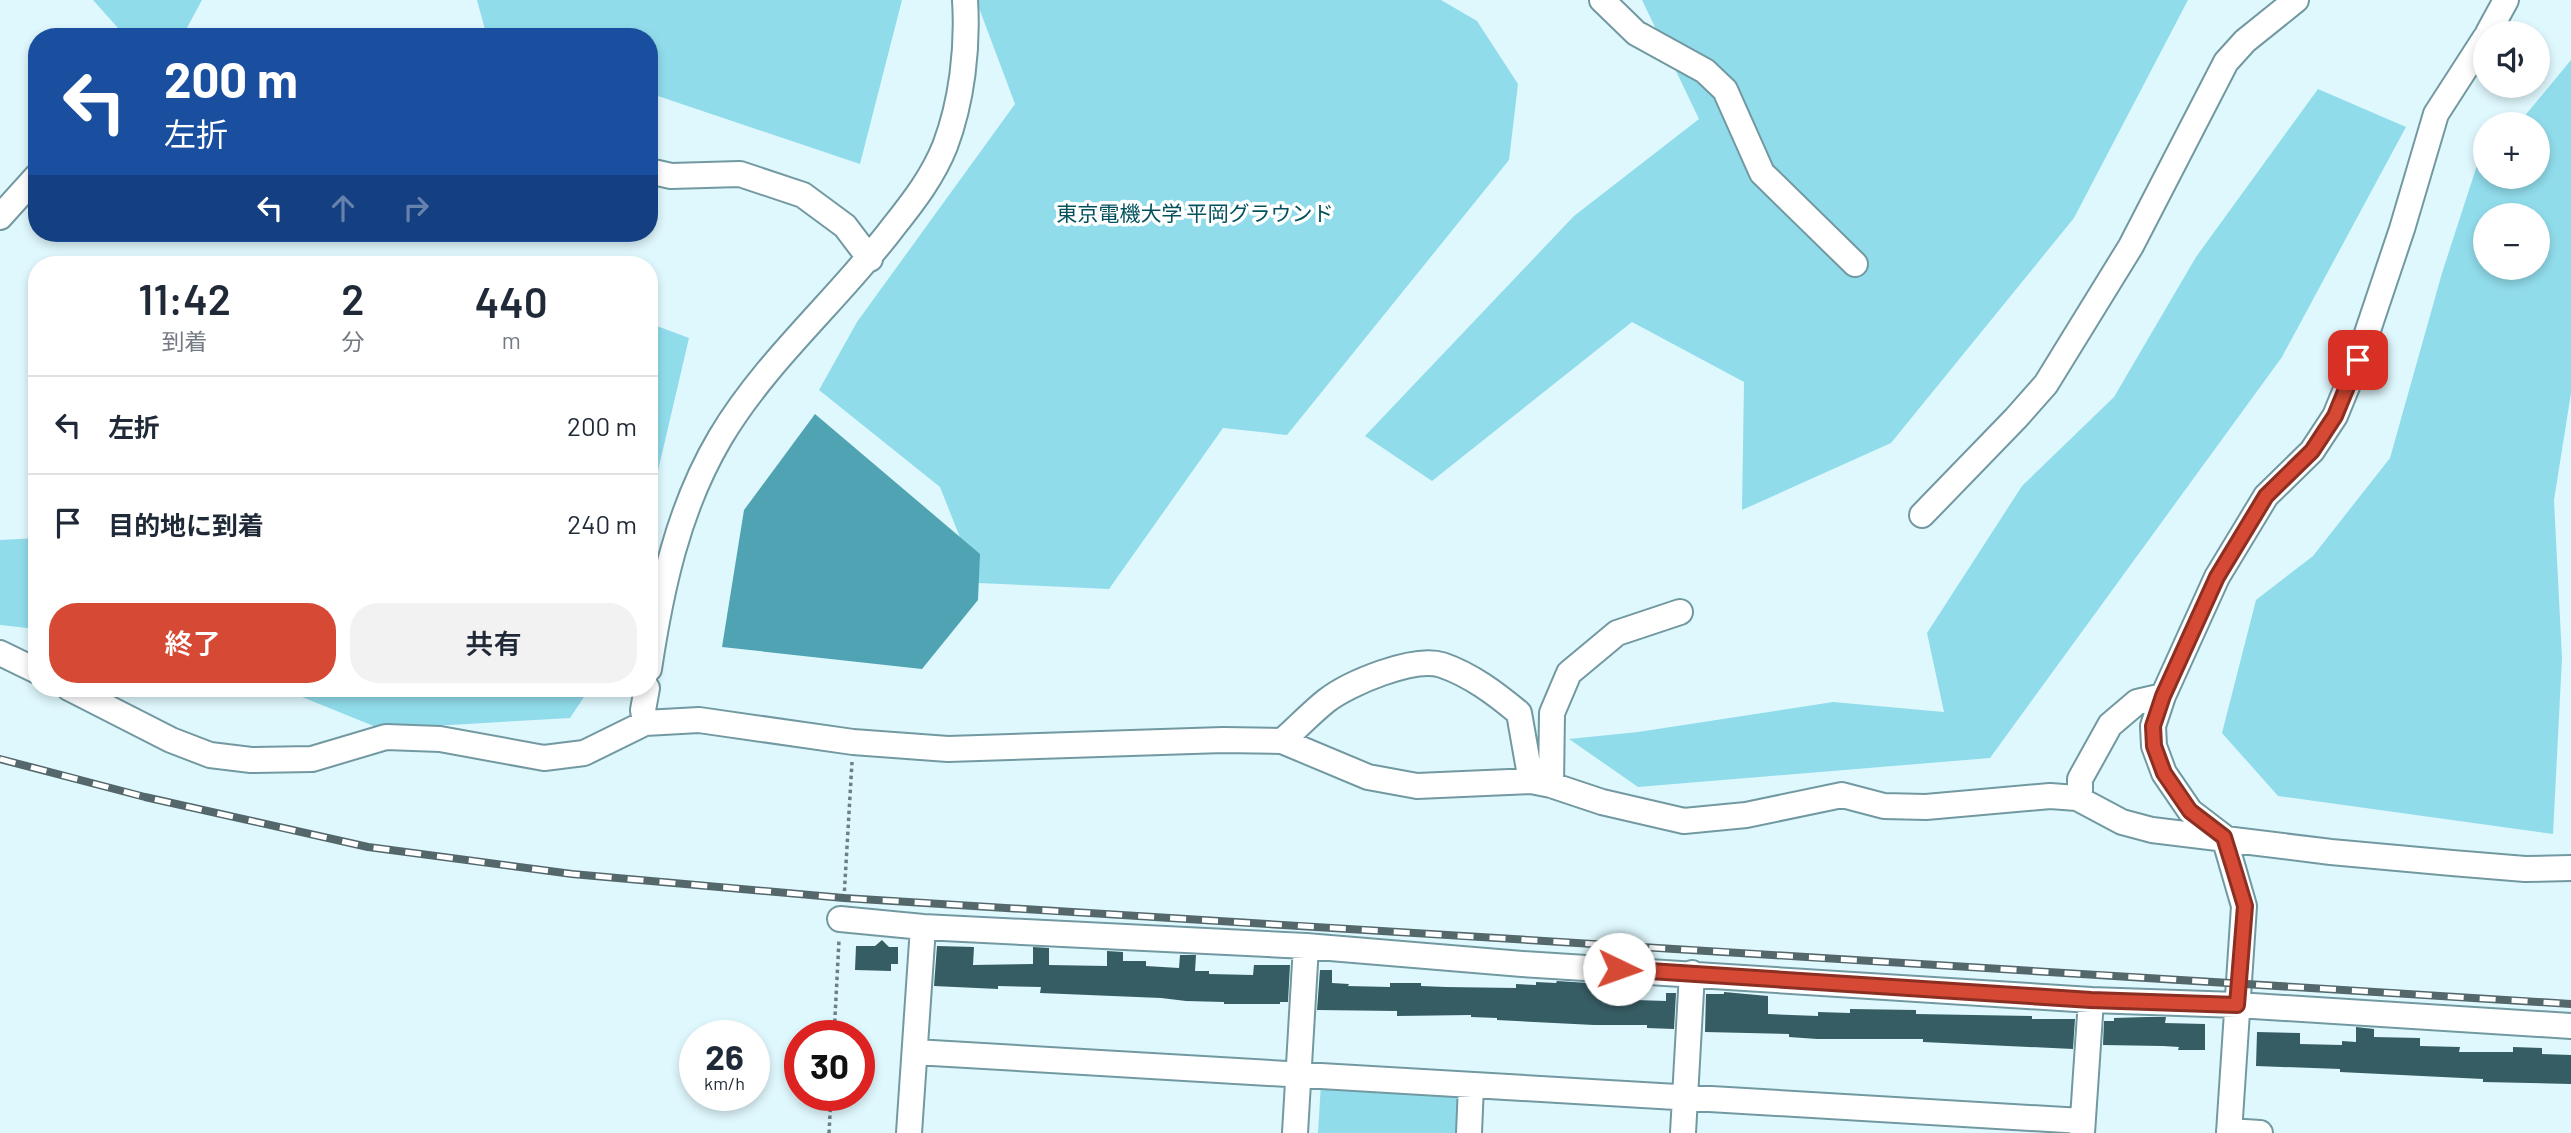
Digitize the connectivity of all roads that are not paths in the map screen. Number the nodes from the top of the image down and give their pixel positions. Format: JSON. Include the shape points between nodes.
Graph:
{"nodes":[{"id":1,"x":965,"y":0,"type":"edge"},
{"id":2,"x":1602,"y":0,"type":"edge"},
{"id":3,"x":2296,"y":0,"type":"edge"},
{"id":4,"x":2506,"y":0,"type":"edge"},
{"id":5,"x":2494,"y":21,"type":"edge"},
{"id":6,"x":2473,"y":56,"type":"edge"},
{"id":7,"x":658,"y":173,"type":"edge"},
{"id":8,"x":28,"y":186,"type":"edge"},
{"id":9,"x":0,"y":217,"type":"edge"},
{"id":10,"x":870,"y":259,"type":"junction"},
{"id":11,"x":1855,"y":264,"type":"dead end"},
{"id":12,"x":1922,"y":515,"type":"dead end"},
{"id":13,"x":1681,"y":612,"type":"dead end"},
{"id":14,"x":658,"y":623,"type":"edge"},
{"id":15,"x":0,"y":653,"type":"edge"},
{"id":16,"x":28,"y":667,"type":"edge"},
{"id":17,"x":2163,"y":696,"type":"junction"},
{"id":18,"x":87,"y":697,"type":"edge"},
{"id":19,"x":645,"y":697,"type":"edge"},
{"id":20,"x":645,"y":723,"type":"junction"},
{"id":21,"x":1282,"y":741,"type":"junction"},
{"id":22,"x":1541,"y":783,"type":"junction"},
{"id":23,"x":2077,"y":799,"type":"junction"},
{"id":24,"x":2224,"y":837,"type":"junction"},
{"id":25,"x":2571,"y":868,"type":"edge"},
{"id":26,"x":841,"y":919,"type":"road end"},
{"id":27,"x":923,"y":927,"type":"junction"},
{"id":28,"x":1306,"y":946,"type":"junction"},
{"id":29,"x":1692,"y":973,"type":"junction"},
{"id":30,"x":2091,"y":1000,"type":"junction"},
{"id":31,"x":2237,"y":1005,"type":"junction"},
{"id":32,"x":2571,"y":1026,"type":"edge"},
{"id":33,"x":915,"y":1052,"type":"junction"},
{"id":34,"x":1299,"y":1075,"type":"junction"},
{"id":35,"x":1471,"y":1085,"type":"junction"},
{"id":36,"x":1685,"y":1097,"type":"junction"},
{"id":37,"x":2082,"y":1127,"type":"edge"},
{"id":38,"x":2229,"y":1132,"type":"edge"},
{"id":39,"x":909,"y":1133,"type":"edge"},
{"id":40,"x":1295,"y":1133,"type":"edge"},
{"id":41,"x":1469,"y":1133,"type":"edge"},
{"id":42,"x":1683,"y":1133,"type":"edge"},
{"id":43,"x":2260,"y":1133,"type":"edge"}],
"edges":[{"from":1,"to":10,"type":"street","via":[[967,26],[959,94],[945,145],[917,197]]},
{"from":2,"to":11,"type":"street","via":[[1636,33],[1705,71],[1725,90],[1762,173]]},
{"from":3,"to":12,"type":"street","via":[[2226,62],[2131,246],[2046,384]]},
{"from":4,"to":5,"type":"street"},
{"from":6,"to":17,"type":"street","via":[[2436,114],[2402,229],[2335,416],[2312,451],[2266,496],[2217,577]]},
{"from":7,"to":10,"type":"street","via":[[740,174],[803,195],[845,226]]},
{"from":8,"to":9,"type":"street"},
{"from":10,"to":14,"type":"street","via":[[761,377],[720,439],[696,485],[671,554]]},
{"from":13,"to":22,"type":"street","via":[[1617,633],[1569,673],[1552,713]]},
{"from":15,"to":16,"type":"street"},
{"from":17,"to":23,"type":"street","via":[[2137,702],[2110,725],[2080,779]]},
{"from":17,"to":24,"type":"street","via":[[2153,726],[2154,746],[2164,773],[2190,811]]},
{"from":18,"to":20,"type":"street","via":[[210,755],[251,760],[312,759],[386,737],[440,739],[544,758],[584,753]]},
{"from":19,"to":20,"type":"street"},
{"from":20,"to":21,"type":"street","via":[[699,720],[853,742],[948,749]]},
{"from":21,"to":22,"type":"street","via":[[1368,776],[1417,786]]},
{"from":21,"to":22,"type":"street","via":[[1328,699],[1405,664],[1439,664],[1486,686],[1519,713]]},
{"from":22,"to":23,"type":"street","via":[[1684,821],[1746,815],[1842,795],[1894,807],[2050,796]]},
{"from":23,"to":24,"type":"street","via":[[2122,822],[2152,830]]},
{"from":24,"to":25,"type":"street","via":[[2452,863]]},
{"from":24,"to":31,"type":"street","via":[[2245,906]]},
{"from":26,"to":27,"type":"street"},
{"from":27,"to":28,"type":"street"},
{"from":27,"to":33,"type":"street"},
{"from":28,"to":29,"type":"street"},
{"from":28,"to":34,"type":"street"},
{"from":29,"to":30,"type":"street"},
{"from":29,"to":36,"type":"street"},
{"from":30,"to":31,"type":"street"},
{"from":30,"to":37,"type":"street"},
{"from":31,"to":32,"type":"street"},
{"from":31,"to":38,"type":"street"},
{"from":33,"to":34,"type":"street"},
{"from":33,"to":39,"type":"street"},
{"from":34,"to":35,"type":"street"},
{"from":34,"to":40,"type":"street"},
{"from":35,"to":36,"type":"street"},
{"from":35,"to":41,"type":"street"},
{"from":36,"to":37,"type":"street"},
{"from":36,"to":42,"type":"street"},
{"from":38,"to":43,"type":"street"}]}
